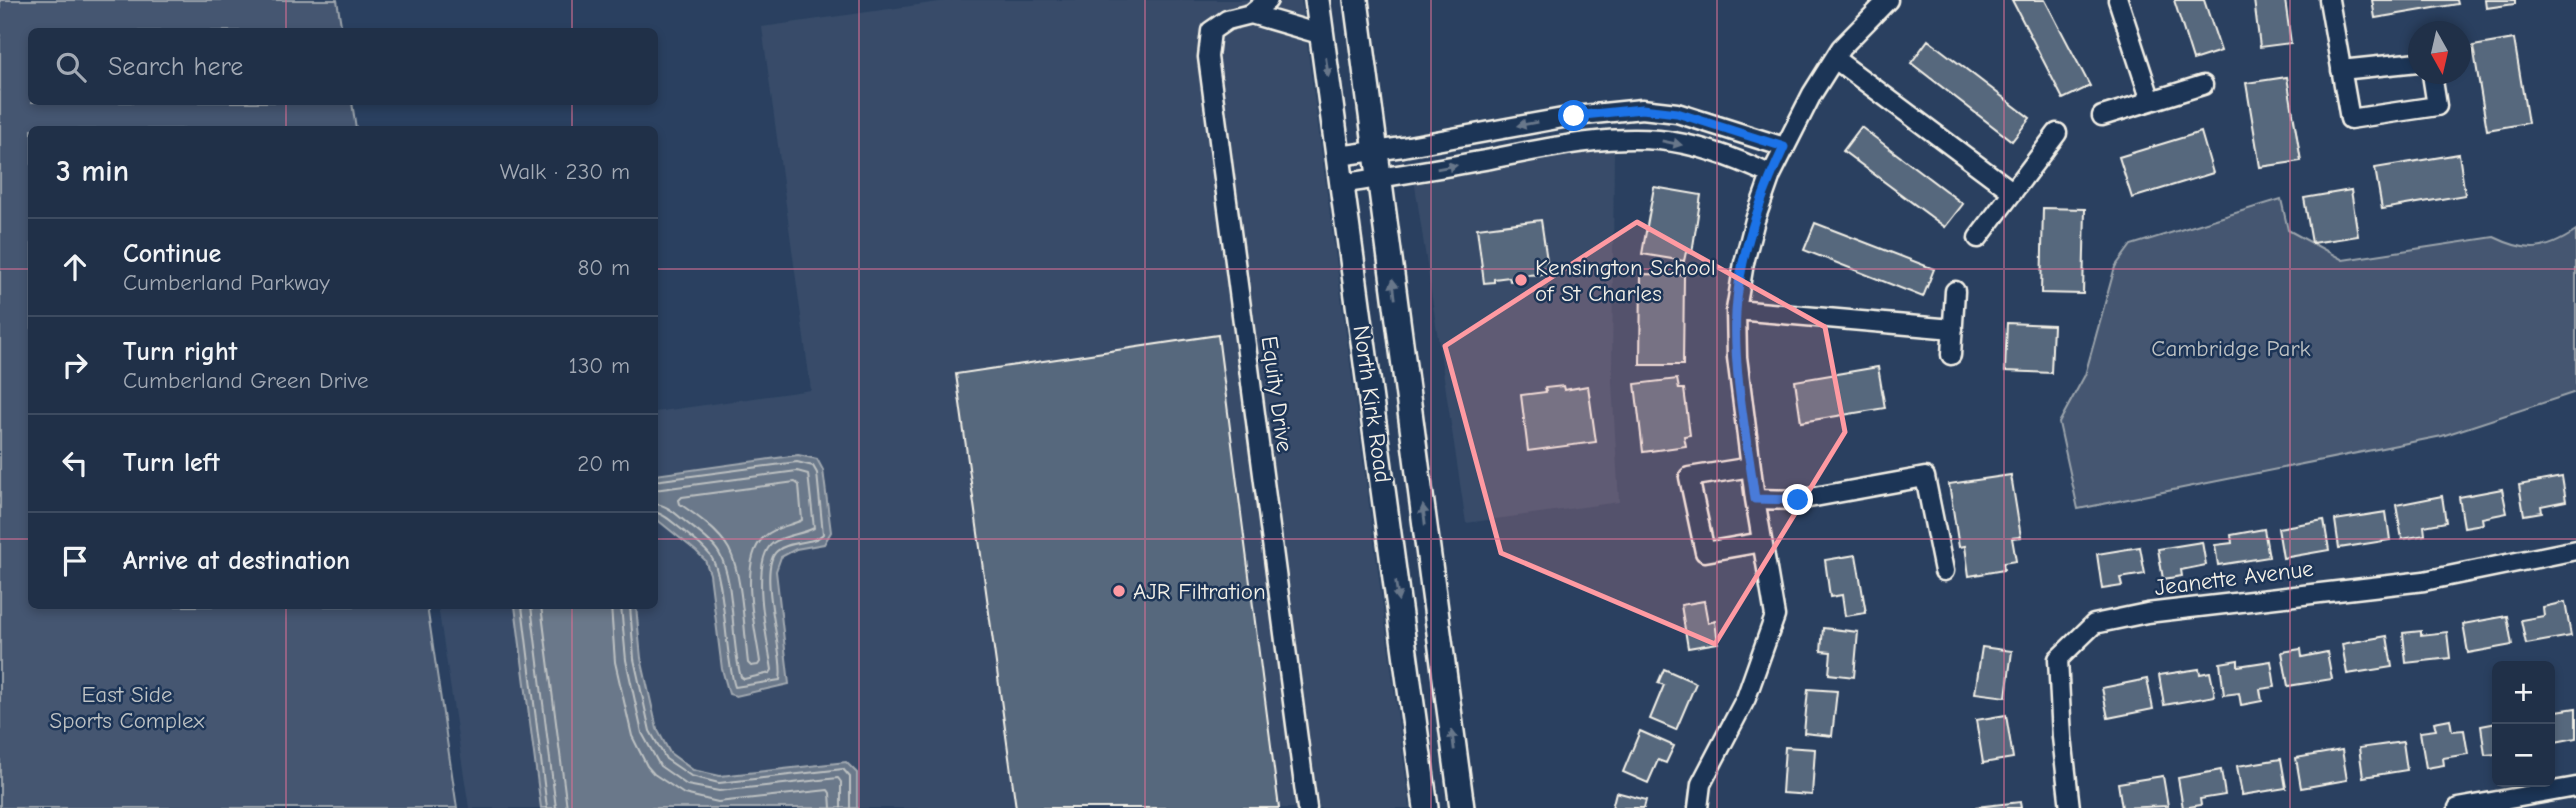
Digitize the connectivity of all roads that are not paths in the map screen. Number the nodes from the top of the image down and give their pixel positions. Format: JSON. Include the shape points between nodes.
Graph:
{"nodes":[{"id":1,"x":1268,"y":0,"type":"edge"},
{"id":2,"x":1317,"y":0,"type":"edge"},
{"id":3,"x":1356,"y":0,"type":"edge"},
{"id":4,"x":1888,"y":0,"type":"edge"},
{"id":5,"x":2118,"y":0,"type":"edge"},
{"id":6,"x":2329,"y":0,"type":"edge"},
{"id":7,"x":1251,"y":14,"type":"junction"},
{"id":8,"x":1323,"y":35,"type":"junction"},
{"id":9,"x":1835,"y":59,"type":"junction"},
{"id":10,"x":2408,"y":63,"type":"edge"},
{"id":11,"x":2342,"y":70,"type":"junction"},
{"id":12,"x":2434,"y":84,"type":"edge"},
{"id":13,"x":2203,"y":85,"type":"dead end"},
{"id":14,"x":2151,"y":101,"type":"junction"},
{"id":15,"x":2102,"y":116,"type":"dead end"},
{"id":16,"x":2057,"y":133,"type":"dead end"},
{"id":17,"x":1784,"y":147,"type":"junction"},
{"id":18,"x":1376,"y":151,"type":"junction"},
{"id":19,"x":1339,"y":156,"type":"junction"},
{"id":20,"x":1771,"y":175,"type":"junction"},
{"id":21,"x":1380,"y":178,"type":"junction"},
{"id":22,"x":1342,"y":184,"type":"junction"},
{"id":23,"x":2013,"y":191,"type":"junction"},
{"id":24,"x":1978,"y":237,"type":"dead end"},
{"id":25,"x":1955,"y":291,"type":"dead end"},
{"id":26,"x":1736,"y":310,"type":"junction"},
{"id":27,"x":1952,"y":329,"type":"junction"},
{"id":28,"x":1951,"y":355,"type":"dead end"},
{"id":29,"x":1751,"y":467,"type":"junction"},
{"id":30,"x":1755,"y":499,"type":"junction"},
{"id":31,"x":1762,"y":542,"type":"junction"},
{"id":32,"x":2576,"y":550,"type":"edge"},
{"id":33,"x":1944,"y":571,"type":"dead end"},
{"id":34,"x":2576,"y":787,"type":"edge"},
{"id":35,"x":1307,"y":808,"type":"edge"},
{"id":36,"x":1426,"y":808,"type":"edge"},
{"id":37,"x":1462,"y":808,"type":"edge"},
{"id":38,"x":1699,"y":808,"type":"edge"},
{"id":39,"x":2070,"y":808,"type":"edge"},
{"id":40,"x":2458,"y":808,"type":"edge"}],
"edges":[{"from":1,"to":7,"type":"street","name":"Equity Drive"},
{"from":2,"to":8,"type":"main road","name":"North Kirk Road"},
{"from":3,"to":18,"type":"main road","name":"North Kirk Road"},
{"from":4,"to":9,"type":"street"},
{"from":5,"to":14,"type":"street"},
{"from":6,"to":11,"type":"street"},
{"from":7,"to":8,"type":"street"},
{"from":7,"to":35,"type":"street","name":"Equity Drive","via":[[1227,20],[1212,31],[1208,57]]},
{"from":8,"to":19,"type":"main road","name":"North Kirk Road","one_way":true},
{"from":9,"to":17,"type":"street"},
{"from":9,"to":23,"type":"street"},
{"from":10,"to":11,"type":"street"},
{"from":11,"to":12,"type":"street","via":[[2350,120],[2437,106]]},
{"from":13,"to":14,"type":"street"},
{"from":14,"to":15,"type":"street"},
{"from":16,"to":23,"type":"street"},
{"from":17,"to":18,"type":"street","one_way":true,"via":[[1677,113],[1642,109],[1574,116]]},
{"from":17,"to":20,"type":"street"},
{"from":18,"to":19,"type":"street"},
{"from":18,"to":21,"type":"main road","name":"North Kirk Road"},
{"from":19,"to":22,"type":"main road","name":"North Kirk Road"},
{"from":21,"to":20,"type":"street","one_way":true,"via":[[1614,138],[1700,148]]},
{"from":20,"to":26,"type":"street","via":[[1755,220]]},
{"from":21,"to":22,"type":"street"},
{"from":37,"to":21,"type":"main road","name":"North Kirk Road","one_way":true},
{"from":22,"to":36,"type":"main road","name":"North Kirk Road","one_way":true},
{"from":23,"to":24,"type":"street"},
{"from":25,"to":27,"type":"street"},
{"from":26,"to":27,"type":"street"},
{"from":26,"to":29,"type":"street"},
{"from":27,"to":28,"type":"street"},
{"from":29,"to":30,"type":"street"},
{"from":29,"to":31,"type":"street","via":[[1689,477],[1705,552]]},
{"from":30,"to":31,"type":"street"},
{"from":30,"to":33,"type":"street","via":[[1798,500],[1925,477]]},
{"from":31,"to":38,"type":"street","via":[[1775,616],[1745,698],[1702,784]]},
{"from":32,"to":39,"type":"street","name":"Jeanette Avenue","via":[[2424,581],[2147,613],[2094,624],[2058,659]]},
{"from":34,"to":40,"type":"street"}]}
